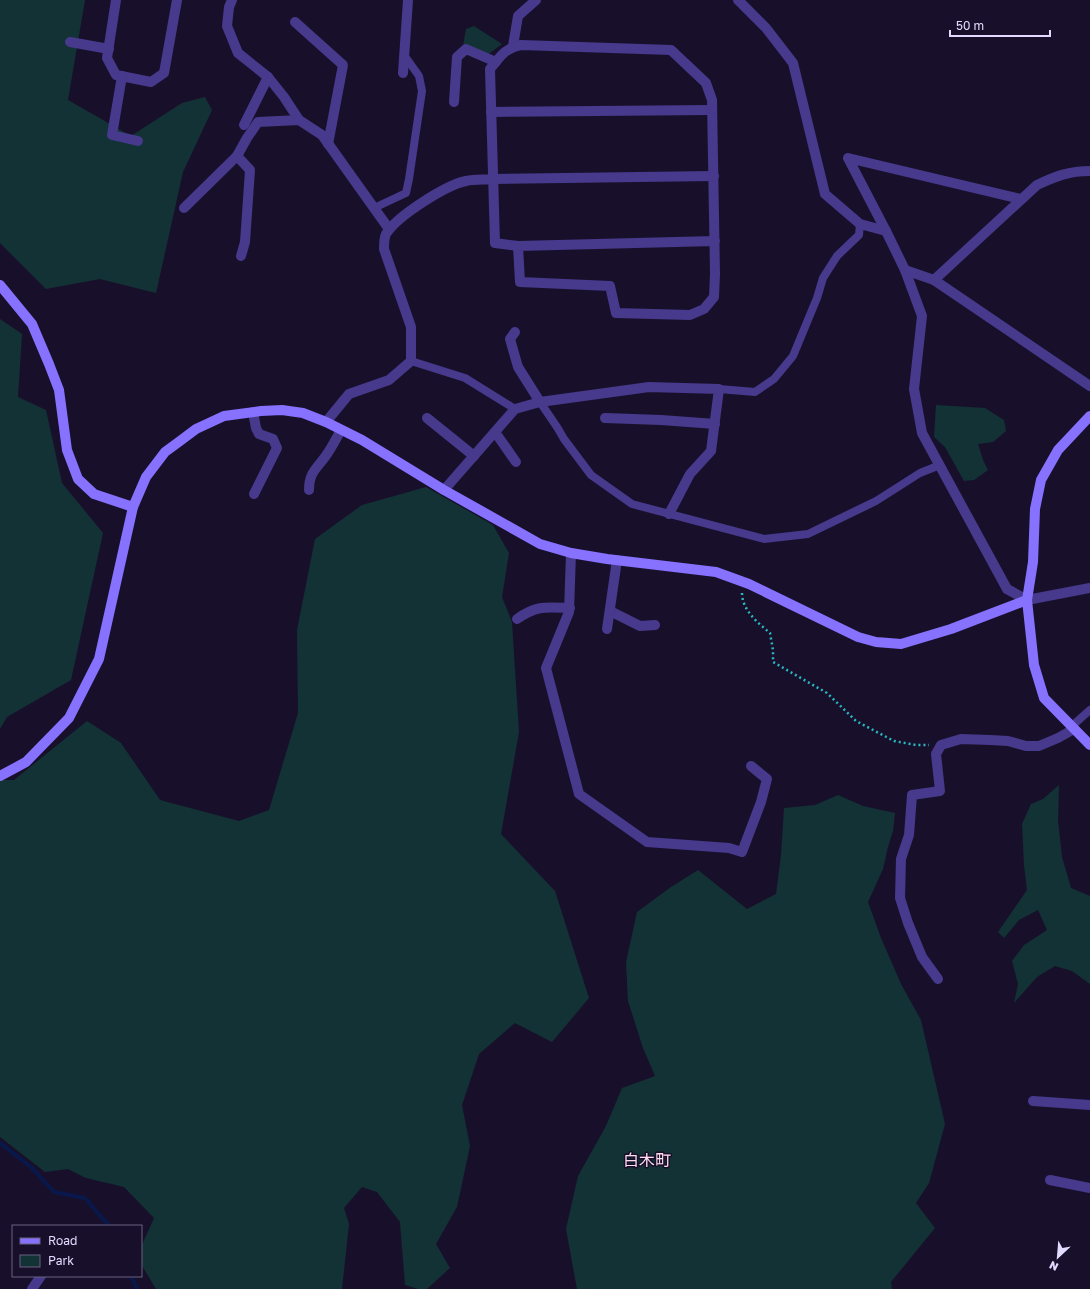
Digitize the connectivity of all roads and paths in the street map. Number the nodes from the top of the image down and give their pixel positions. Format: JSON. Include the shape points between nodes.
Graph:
{"nodes":[{"id":1,"x":116,"y":0,"type":"edge"},
{"id":2,"x":177,"y":0,"type":"edge"},
{"id":3,"x":232,"y":0,"type":"edge"},
{"id":4,"x":408,"y":0,"type":"edge"},
{"id":5,"x":536,"y":0,"type":"edge"},
{"id":6,"x":738,"y":0,"type":"edge"},
{"id":7,"x":295,"y":22,"type":"dead end"},
{"id":8,"x":70,"y":42,"type":"dead end"},
{"id":9,"x":513,"y":46,"type":"junction"},
{"id":10,"x":109,"y":49,"type":"junction"},
{"id":11,"x":404,"y":55,"type":"junction"},
{"id":12,"x":496,"y":62,"type":"junction"},
{"id":13,"x":403,"y":73,"type":"dead end"},
{"id":14,"x":122,"y":76,"type":"junction"},
{"id":15,"x":268,"y":77,"type":"junction"},
{"id":16,"x":454,"y":102,"type":"dead end"},
{"id":17,"x":712,"y":110,"type":"junction"},
{"id":18,"x":492,"y":112,"type":"junction"},
{"id":19,"x":299,"y":120,"type":"junction"},
{"id":20,"x":244,"y":125,"type":"dead end"},
{"id":21,"x":138,"y":141,"type":"dead end"},
{"id":22,"x":328,"y":144,"type":"junction"},
{"id":23,"x":236,"y":156,"type":"junction"},
{"id":24,"x":1090,"y":171,"type":"edge"},
{"id":25,"x":714,"y":176,"type":"junction"},
{"id":26,"x":494,"y":179,"type":"junction"},
{"id":27,"x":1021,"y":199,"type":"junction"},
{"id":28,"x":184,"y":208,"type":"dead end"},
{"id":29,"x":374,"y":208,"type":"junction"},
{"id":30,"x":860,"y":224,"type":"junction"},
{"id":31,"x":389,"y":230,"type":"junction"},
{"id":32,"x":886,"y":231,"type":"junction"},
{"id":33,"x":715,"y":241,"type":"junction"},
{"id":34,"x":518,"y":246,"type":"junction"},
{"id":35,"x":241,"y":256,"type":"dead end"},
{"id":36,"x":905,"y":270,"type":"junction"},
{"id":37,"x":934,"y":280,"type":"junction"},
{"id":38,"x":0,"y":285,"type":"edge"},
{"id":39,"x":515,"y":332,"type":"dead end"},
{"id":40,"x":411,"y":360,"type":"junction"},
{"id":41,"x":1090,"y":386,"type":"edge"},
{"id":42,"x":719,"y":390,"type":"junction"},
{"id":43,"x":540,"y":402,"type":"junction"},
{"id":44,"x":515,"y":409,"type":"junction"},
{"id":45,"x":253,"y":412,"type":"junction"},
{"id":46,"x":1090,"y":416,"type":"edge"},
{"id":47,"x":427,"y":418,"type":"dead end"},
{"id":48,"x":605,"y":418,"type":"dead end"},
{"id":49,"x":326,"y":422,"type":"junction"},
{"id":50,"x":715,"y":424,"type":"junction"},
{"id":51,"x":341,"y":430,"type":"junction"},
{"id":52,"x":495,"y":432,"type":"junction"},
{"id":53,"x":474,"y":456,"type":"junction"},
{"id":54,"x":516,"y":462,"type":"dead end"},
{"id":55,"x":940,"y":465,"type":"junction"},
{"id":56,"x":309,"y":490,"type":"dead end"},
{"id":57,"x":444,"y":490,"type":"junction"},
{"id":58,"x":254,"y":494,"type":"dead end"},
{"id":59,"x":133,"y":507,"type":"junction"},
{"id":60,"x":669,"y":514,"type":"junction"},
{"id":61,"x":572,"y":553,"type":"junction"},
{"id":62,"x":617,"y":560,"type":"junction"},
{"id":63,"x":746,"y":583,"type":"junction"},
{"id":64,"x":1090,"y":588,"type":"edge"},
{"id":65,"x":1027,"y":600,"type":"junction"},
{"id":66,"x":570,"y":608,"type":"junction"},
{"id":67,"x":610,"y":611,"type":"junction"},
{"id":68,"x":517,"y":619,"type":"dead end"},
{"id":69,"x":655,"y":625,"type":"dead end"},
{"id":70,"x":607,"y":629,"type":"dead end"},
{"id":71,"x":1090,"y":710,"type":"edge"},
{"id":72,"x":1073,"y":727,"type":"junction"},
{"id":73,"x":942,"y":745,"type":"junction"},
{"id":74,"x":1090,"y":745,"type":"edge"},
{"id":75,"x":751,"y":766,"type":"dead end"},
{"id":76,"x":0,"y":776,"type":"edge"},
{"id":77,"x":938,"y":980,"type":"dead end"},
{"id":78,"x":1033,"y":1101,"type":"dead end"},
{"id":79,"x":1090,"y":1105,"type":"edge"},
{"id":80,"x":1050,"y":1180,"type":"dead end"},
{"id":81,"x":1090,"y":1188,"type":"edge"},
{"id":82,"x":40,"y":1277,"type":"edge"},
{"id":83,"x":32,"y":1289,"type":"edge"}],
"edges":[{"from":1,"to":10,"type":"street"},
{"from":2,"to":14,"type":"street","via":[[164,73],[151,82]]},
{"from":3,"to":15,"type":"street","via":[[227,26],[238,53]]},
{"from":4,"to":11,"type":"street"},
{"from":5,"to":9,"type":"street","via":[[518,16]]},
{"from":6,"to":30,"type":"street","via":[[766,28],[792,63],[825,194]]},
{"from":7,"to":22,"type":"street","via":[[343,65]]},
{"from":8,"to":10,"type":"street"},
{"from":9,"to":12,"type":"street"},
{"from":9,"to":17,"type":"street","via":[[671,50],[706,83],[712,100]]},
{"from":10,"to":14,"type":"street","via":[[107,58],[116,75]]},
{"from":11,"to":13,"type":"street"},
{"from":11,"to":29,"type":"lane","via":[[419,76],[422,92],[409,179],[406,193]]},
{"from":12,"to":16,"type":"street","via":[[466,49],[457,57]]},
{"from":12,"to":18,"type":"street","via":[[490,69]]},
{"from":14,"to":21,"type":"street","via":[[112,135]]},
{"from":15,"to":19,"type":"street"},
{"from":15,"to":20,"type":"street"},
{"from":17,"to":18,"type":"street"},
{"from":17,"to":25,"type":"street"},
{"from":18,"to":26,"type":"street"},
{"from":19,"to":22,"type":"street","via":[[322,135]]},
{"from":19,"to":23,"type":"street","via":[[258,122]]},
{"from":22,"to":29,"type":"street"},
{"from":23,"to":28,"type":"street"},
{"from":23,"to":35,"type":"street","via":[[250,170],[245,242]]},
{"from":24,"to":27,"type":"street","via":[[1076,171],[1056,176],[1037,185]]},
{"from":25,"to":26,"type":"street"},
{"from":25,"to":33,"type":"street"},
{"from":26,"to":31,"type":"street","via":[[466,181],[452,186],[420,203]]},
{"from":26,"to":34,"type":"street","via":[[495,243]]},
{"from":27,"to":32,"type":"street","via":[[848,158]]},
{"from":27,"to":37,"type":"street"},
{"from":29,"to":31,"type":"street"},
{"from":30,"to":32,"type":"street"},
{"from":30,"to":42,"type":"lane","via":[[859,235],[837,256],[822,278],[817,298],[793,356],[779,373],[755,392]]},
{"from":31,"to":40,"type":"street","via":[[385,235],[384,249],[411,327]]},
{"from":32,"to":36,"type":"street"},
{"from":33,"to":34,"type":"street"},
{"from":33,"to":34,"type":"street","via":[[714,297],[704,309],[690,315],[616,313],[610,286],[520,282]]},
{"from":36,"to":37,"type":"street"},
{"from":36,"to":55,"type":"street","via":[[922,316],[914,389],[922,434]]},
{"from":37,"to":41,"type":"street"},
{"from":38,"to":59,"type":"street","via":[[32,324],[59,390],[67,450],[78,478],[94,494]]},
{"from":39,"to":43,"type":"street","via":[[510,339],[518,367]]},
{"from":40,"to":44,"type":"lane","via":[[465,378]]},
{"from":40,"to":49,"type":"street","via":[[390,380],[349,394]]},
{"from":42,"to":43,"type":"street","via":[[649,387]]},
{"from":42,"to":50,"type":"street"},
{"from":43,"to":44,"type":"street"},
{"from":43,"to":60,"type":"lane","via":[[591,475],[632,504]]},
{"from":44,"to":52,"type":"street"},
{"from":45,"to":49,"type":"street","via":[[282,410],[303,413]]},
{"from":45,"to":58,"type":"street","via":[[259,434],[273,439],[277,448]]},
{"from":45,"to":59,"type":"street","via":[[224,416],[196,429],[165,452],[146,477]]},
{"from":46,"to":65,"type":"street","via":[[1058,450],[1041,480],[1035,509],[1033,562]]},
{"from":47,"to":53,"type":"street"},
{"from":48,"to":50,"type":"street"},
{"from":49,"to":51,"type":"street"},
{"from":50,"to":60,"type":"street","via":[[711,451],[690,474]]},
{"from":51,"to":56,"type":"street","via":[[325,457],[314,469],[309,481]]},
{"from":51,"to":57,"type":"street"},
{"from":52,"to":53,"type":"street"},
{"from":52,"to":54,"type":"street"},
{"from":53,"to":57,"type":"street"},
{"from":55,"to":60,"type":"lane","via":[[920,473],[876,501],[808,534],[764,539]]},
{"from":55,"to":65,"type":"street","via":[[1007,589]]},
{"from":57,"to":61,"type":"street","via":[[540,544]]},
{"from":59,"to":76,"type":"street","via":[[100,651],[92,672],[69,718],[26,762]]},
{"from":61,"to":62,"type":"street"},
{"from":61,"to":66,"type":"street"},
{"from":62,"to":63,"type":"street","via":[[716,572]]},
{"from":62,"to":67,"type":"street"},
{"from":63,"to":65,"type":"street","via":[[858,637],[876,642],[901,644],[951,629]]},
{"from":63,"to":73,"type":"path","via":[[742,598],[749,613],[770,633],[773,662],[827,693],[856,722],[894,741],[916,745]]},
{"from":64,"to":65,"type":"street"},
{"from":65,"to":72,"type":"street","via":[[1034,665],[1044,698]]},
{"from":66,"to":68,"type":"street","via":[[540,607]]},
{"from":66,"to":75,"type":"street","via":[[546,668],[579,794],[647,842],[729,848],[742,852],[767,779]]},
{"from":67,"to":69,"type":"street","via":[[640,626]]},
{"from":67,"to":70,"type":"street"},
{"from":71,"to":72,"type":"lane"},
{"from":72,"to":73,"type":"street","via":[[1058,738],[1039,746],[1026,746],[1008,741],[961,739]]},
{"from":72,"to":74,"type":"street"},
{"from":73,"to":77,"type":"street","via":[[936,754],[940,791],[912,796],[909,835],[901,859],[900,898],[922,957]]},
{"from":78,"to":79,"type":"street"},
{"from":80,"to":81,"type":"street"},
{"from":82,"to":83,"type":"street"}]}
